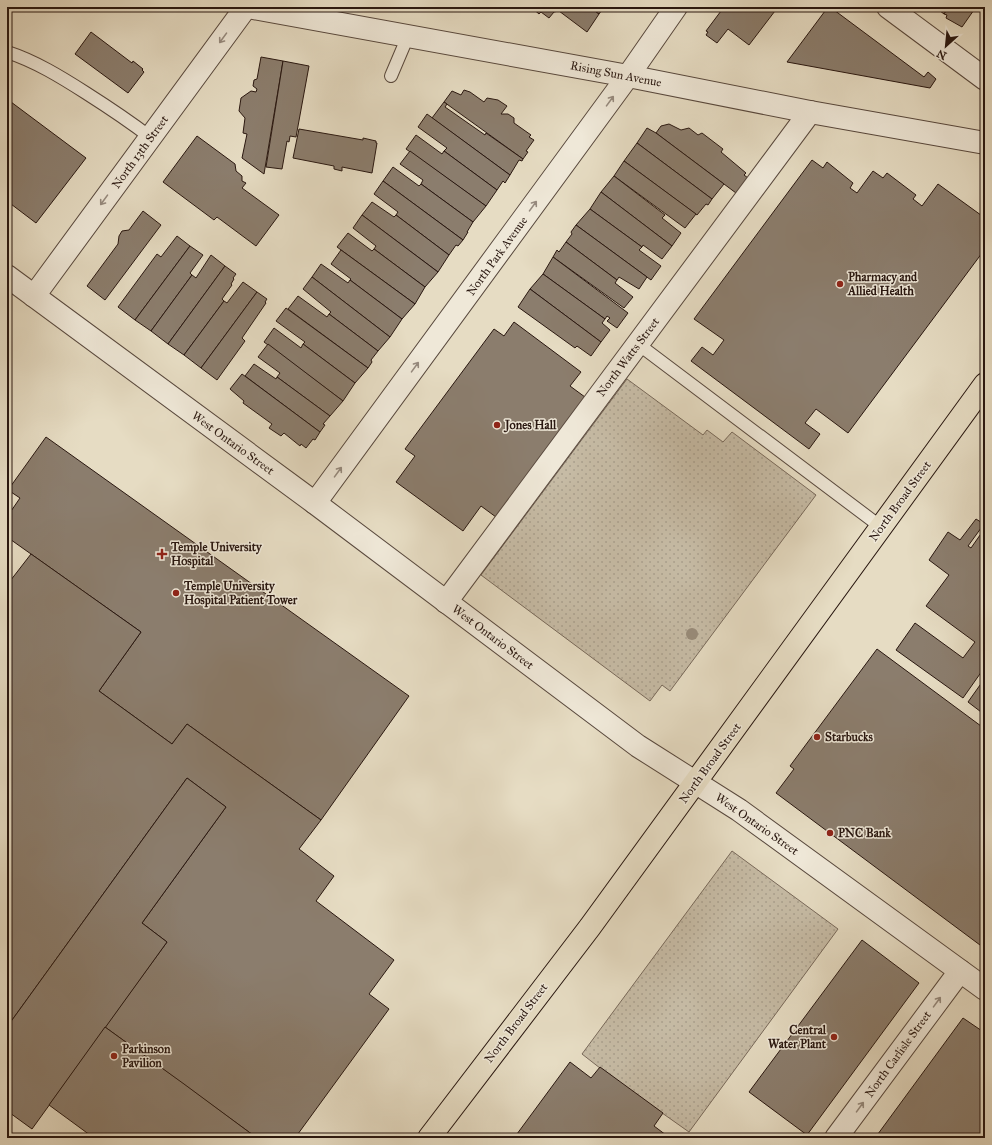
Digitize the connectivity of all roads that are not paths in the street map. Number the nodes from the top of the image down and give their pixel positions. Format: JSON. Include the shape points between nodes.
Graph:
{"nodes":[{"id":1,"x":247,"y":7,"type":"edge"},
{"id":2,"x":676,"y":7,"type":"edge"},
{"id":3,"x":888,"y":7,"type":"edge"},
{"id":4,"x":408,"y":36,"type":"junction"},
{"id":5,"x":7,"y":52,"type":"edge"},
{"id":6,"x":390,"y":76,"type":"dead end"},
{"id":7,"x":628,"y":76,"type":"junction"},
{"id":8,"x":985,"y":79,"type":"edge"},
{"id":9,"x":810,"y":112,"type":"junction"},
{"id":10,"x":150,"y":137,"type":"junction"},
{"id":11,"x":985,"y":143,"type":"edge"},
{"id":12,"x":7,"y":276,"type":"edge"},
{"id":13,"x":34,"y":296,"type":"junction"},
{"id":14,"x":638,"y":344,"type":"junction"},
{"id":15,"x":985,"y":384,"type":"edge"},
{"id":16,"x":315,"y":503,"type":"junction"},
{"id":17,"x":881,"y":527,"type":"junction"},
{"id":18,"x":446,"y":602,"type":"junction"},
{"id":19,"x":696,"y":782,"type":"junction"},
{"id":20,"x":960,"y":971,"type":"junction"},
{"id":21,"x":985,"y":989,"type":"edge"},
{"id":22,"x":429,"y":1138,"type":"edge"},
{"id":23,"x":836,"y":1138,"type":"edge"}],
"edges":[{"from":1,"to":4,"type":"street","name":"Rising Sun Avenue"},
{"from":1,"to":10,"type":"street","name":"North 13th Street","one_way":true},
{"from":2,"to":7,"type":"street","name":"North Park Avenue"},
{"from":3,"to":8,"type":"street"},
{"from":4,"to":6,"type":"lane"},
{"from":4,"to":7,"type":"street","name":"Rising Sun Avenue"},
{"from":5,"to":10,"type":"lane","via":[[62,77]]},
{"from":7,"to":9,"type":"street","name":"Rising Sun Avenue"},
{"from":16,"to":7,"type":"street","name":"North Park Avenue","one_way":true},
{"from":9,"to":11,"type":"street","name":"Rising Sun Avenue"},
{"from":9,"to":14,"type":"street","name":"North Watts Street"},
{"from":10,"to":13,"type":"street","name":"North 13th Street","one_way":true},
{"from":12,"to":13,"type":"street","name":"West Ontario Street"},
{"from":13,"to":16,"type":"street","name":"West Ontario Street"},
{"from":14,"to":17,"type":"lane"},
{"from":14,"to":18,"type":"street","name":"North Watts Street"},
{"from":15,"to":17,"type":"main road","name":"North Broad Street"},
{"from":16,"to":18,"type":"street","name":"West Ontario Street"},
{"from":17,"to":19,"type":"main road","name":"North Broad Street"},
{"from":18,"to":19,"type":"street","name":"West Ontario Street","via":[[638,746]]},
{"from":19,"to":20,"type":"street","name":"West Ontario Street","via":[[739,810]]},
{"from":19,"to":22,"type":"main road","name":"North Broad Street","via":[[590,927]]},
{"from":20,"to":21,"type":"street","name":"West Ontario Street"},
{"from":23,"to":20,"type":"street","name":"North Carlisle Street","one_way":true}]}
